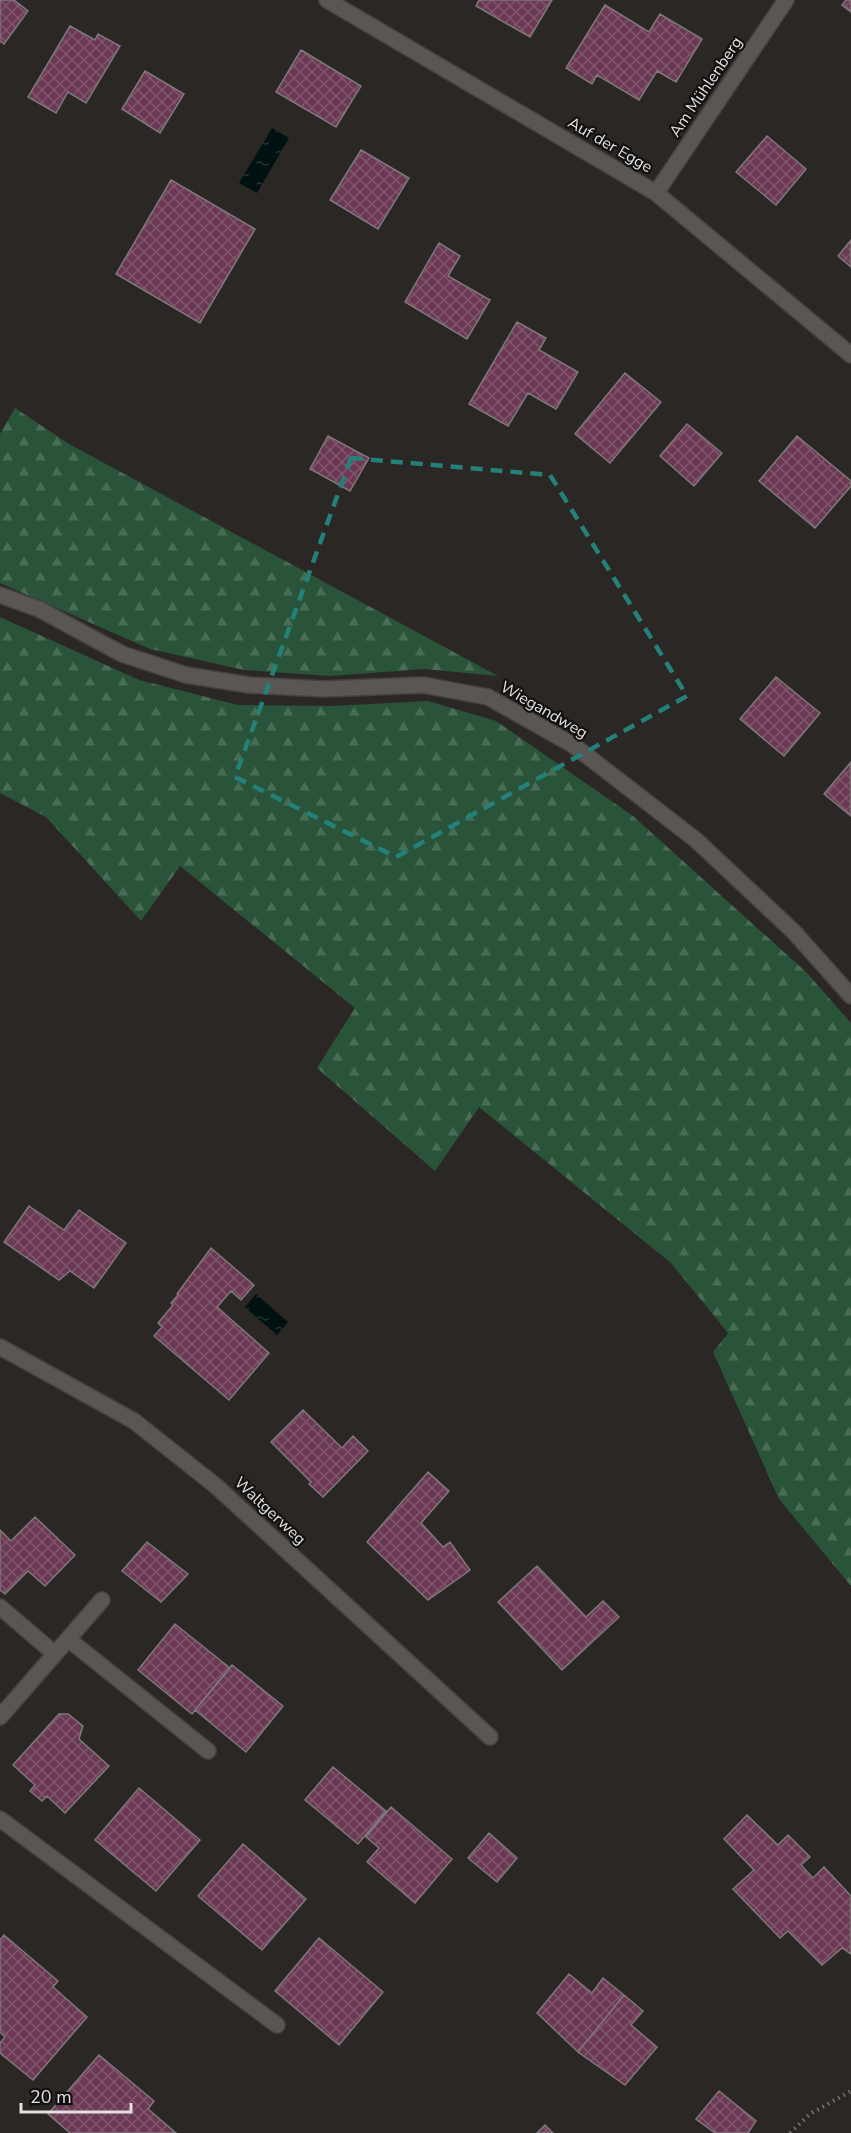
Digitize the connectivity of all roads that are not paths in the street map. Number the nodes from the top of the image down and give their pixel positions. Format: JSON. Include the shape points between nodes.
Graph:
{"nodes":[{"id":1,"x":327,"y":0,"type":"edge"},
{"id":2,"x":786,"y":0,"type":"edge"},
{"id":3,"x":656,"y":193,"type":"junction"},
{"id":4,"x":851,"y":355,"type":"edge"},
{"id":5,"x":0,"y":595,"type":"edge"},
{"id":6,"x":851,"y":996,"type":"edge"},
{"id":7,"x":0,"y":1347,"type":"edge"},
{"id":8,"x":102,"y":1600,"type":"dead end"},
{"id":9,"x":0,"y":1607,"type":"edge"},
{"id":10,"x":68,"y":1639,"type":"junction"},
{"id":11,"x":55,"y":1654,"type":"junction"},
{"id":12,"x":0,"y":1716,"type":"edge"},
{"id":13,"x":490,"y":1737,"type":"dead end"},
{"id":14,"x":208,"y":1751,"type":"dead end"},
{"id":15,"x":0,"y":1819,"type":"edge"},
{"id":16,"x":277,"y":2025,"type":"dead end"}],
"edges":[{"from":1,"to":3,"type":"street","name":"Auf der Egge"},
{"from":2,"to":3,"type":"street","name":"Am Mühlenberg"},
{"from":3,"to":4,"type":"street","name":"Auf der Egge"},
{"from":5,"to":6,"type":"street","name":"Wiegandweg","via":[[39,609],[122,654],[186,675],[249,685],[314,689],[423,685],[488,697],[573,745],[696,840],[794,932]]},
{"from":7,"to":13,"type":"street","name":"Waltgerweg","via":[[134,1421],[216,1486]]},
{"from":8,"to":10,"type":"street"},
{"from":9,"to":11,"type":"street"},
{"from":10,"to":11,"type":"street"},
{"from":10,"to":14,"type":"street"},
{"from":11,"to":12,"type":"street"},
{"from":15,"to":16,"type":"street"}]}
